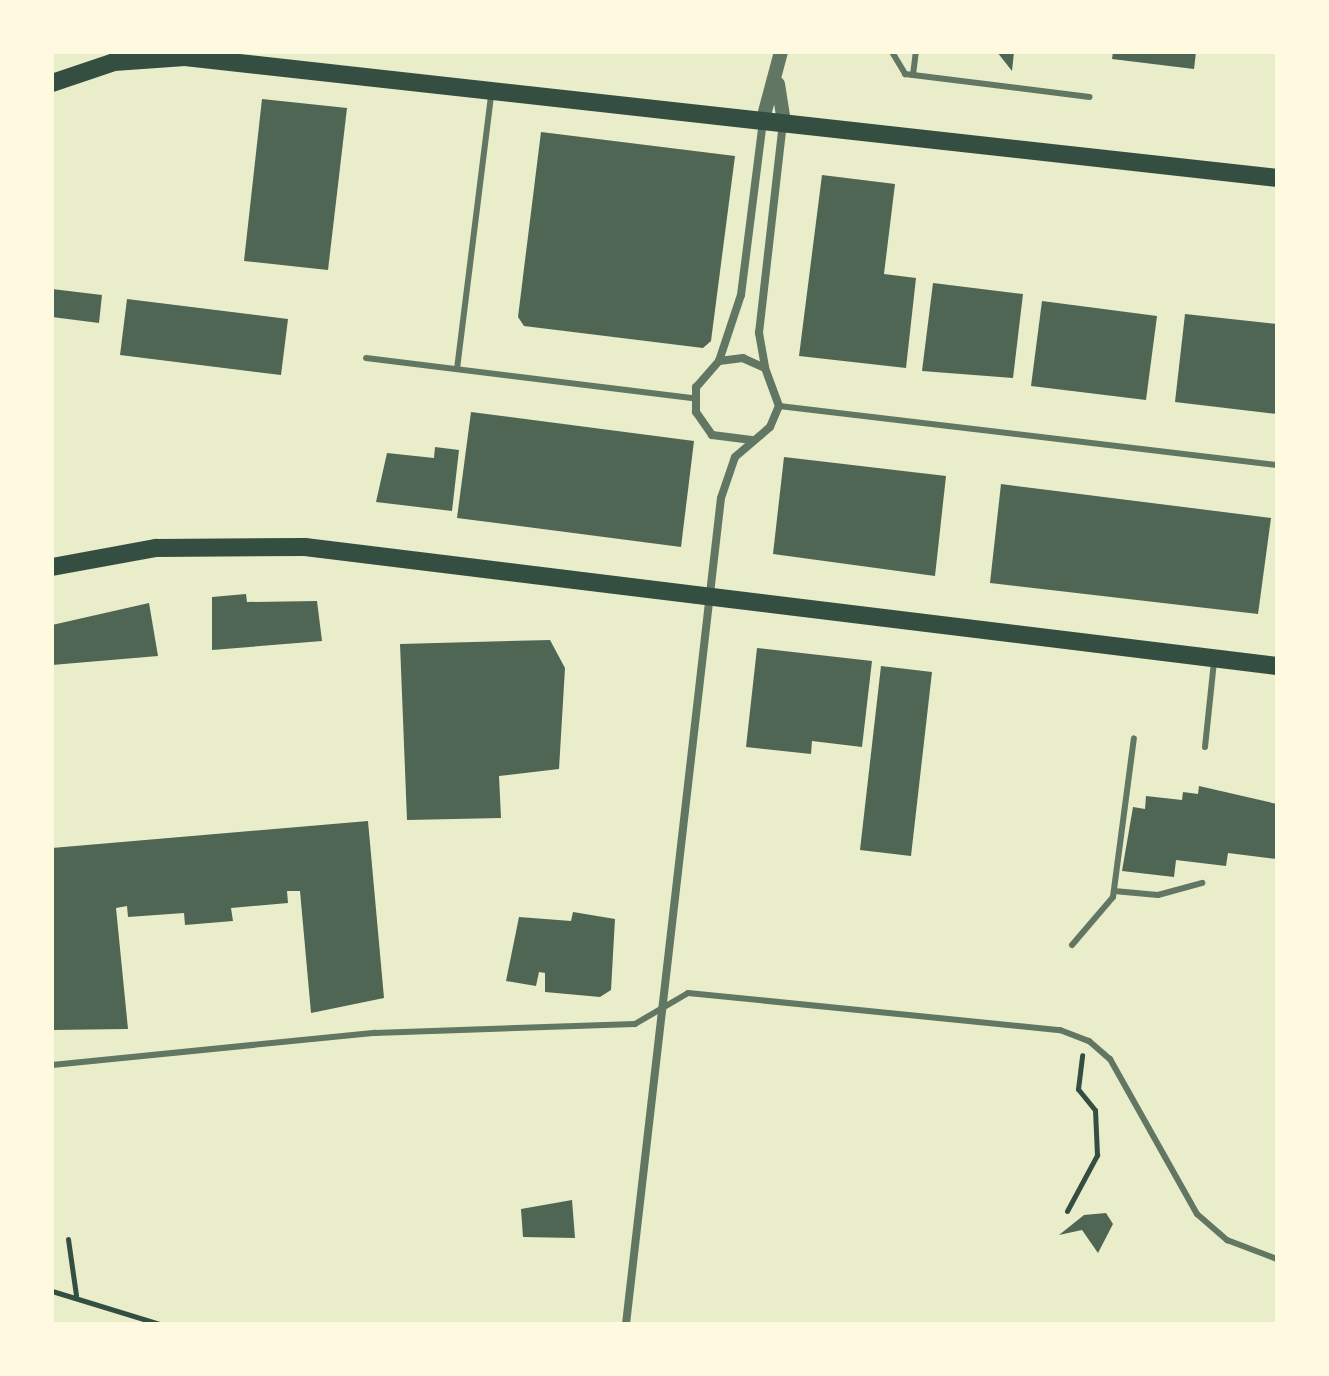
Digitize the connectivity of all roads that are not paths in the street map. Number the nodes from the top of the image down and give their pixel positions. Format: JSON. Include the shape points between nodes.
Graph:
{"nodes":[{"id":1,"x":781,"y":52,"type":"edge"},
{"id":2,"x":892,"y":52,"type":"edge"},
{"id":3,"x":899,"y":52,"type":"edge"},
{"id":4,"x":916,"y":52,"type":"edge"},
{"id":5,"x":897,"y":61,"type":"junction"},
{"id":6,"x":913,"y":75,"type":"junction"},
{"id":7,"x":52,"y":83,"type":"edge"},
{"id":8,"x":778,"y":83,"type":"junction"},
{"id":9,"x":491,"y":92,"type":"junction"},
{"id":10,"x":1090,"y":97,"type":"dead end"},
{"id":11,"x":763,"y":119,"type":"junction"},
{"id":12,"x":784,"y":121,"type":"junction"},
{"id":13,"x":1277,"y":178,"type":"edge"},
{"id":14,"x":366,"y":358,"type":"dead end"},
{"id":15,"x":719,"y":361,"type":"junction"},
{"id":16,"x":765,"y":368,"type":"junction"},
{"id":17,"x":457,"y":369,"type":"junction"},
{"id":18,"x":694,"y":398,"type":"junction"},
{"id":19,"x":779,"y":406,"type":"junction"},
{"id":20,"x":752,"y":440,"type":"junction"},
{"id":21,"x":1277,"y":465,"type":"edge"},
{"id":22,"x":52,"y":567,"type":"edge"},
{"id":23,"x":708,"y":598,"type":"junction"},
{"id":24,"x":1214,"y":658,"type":"junction"},
{"id":25,"x":1277,"y":666,"type":"edge"},
{"id":26,"x":1134,"y":738,"type":"dead end"},
{"id":27,"x":1205,"y":747,"type":"dead end"},
{"id":28,"x":1202,"y":883,"type":"dead end"},
{"id":29,"x":1114,"y":891,"type":"junction"},
{"id":30,"x":1072,"y":945,"type":"dead end"},
{"id":31,"x":661,"y":1010,"type":"junction"},
{"id":32,"x":52,"y":1065,"type":"edge"},
{"id":33,"x":1277,"y":1259,"type":"edge"},
{"id":34,"x":626,"y":1324,"type":"edge"}],
"edges":[{"from":1,"to":8,"type":"street"},
{"from":2,"to":5,"type":"lane"},
{"from":3,"to":5,"type":"lane"},
{"from":4,"to":6,"type":"lane"},
{"from":5,"to":6,"type":"lane"},
{"from":6,"to":10,"type":"lane"},
{"from":7,"to":9,"type":"main road","via":[[114,62],[172,56]]},
{"from":8,"to":11,"type":"street"},
{"from":8,"to":12,"type":"street"},
{"from":9,"to":11,"type":"main road"},
{"from":9,"to":17,"type":"lane"},
{"from":11,"to":12,"type":"main road"},
{"from":11,"to":15,"type":"street","via":[[741,295]]},
{"from":12,"to":13,"type":"main road"},
{"from":12,"to":16,"type":"street","via":[[759,333]]},
{"from":14,"to":17,"type":"lane"},
{"from":15,"to":16,"type":"street","via":[[743,358]]},
{"from":15,"to":18,"type":"street","via":[[701,376]]},
{"from":16,"to":19,"type":"street"},
{"from":17,"to":18,"type":"lane"},
{"from":18,"to":20,"type":"street","via":[[712,435]]},
{"from":19,"to":20,"type":"street"},
{"from":19,"to":21,"type":"lane"},
{"from":20,"to":23,"type":"street","via":[[725,483]]},
{"from":22,"to":23,"type":"main road","via":[[124,552],[250,543]]},
{"from":23,"to":24,"type":"main road"},
{"from":23,"to":31,"type":"street"},
{"from":24,"to":25,"type":"main road"},
{"from":24,"to":27,"type":"lane"},
{"from":26,"to":29,"type":"lane"},
{"from":28,"to":29,"type":"lane","via":[[1158,895]]},
{"from":29,"to":30,"type":"lane"},
{"from":31,"to":32,"type":"lane","via":[[635,1024],[375,1033]]},
{"from":31,"to":33,"type":"lane","via":[[698,993],[1084,1038],[1110,1059],[1197,1214],[1227,1240]]},
{"from":31,"to":34,"type":"street"}]}
